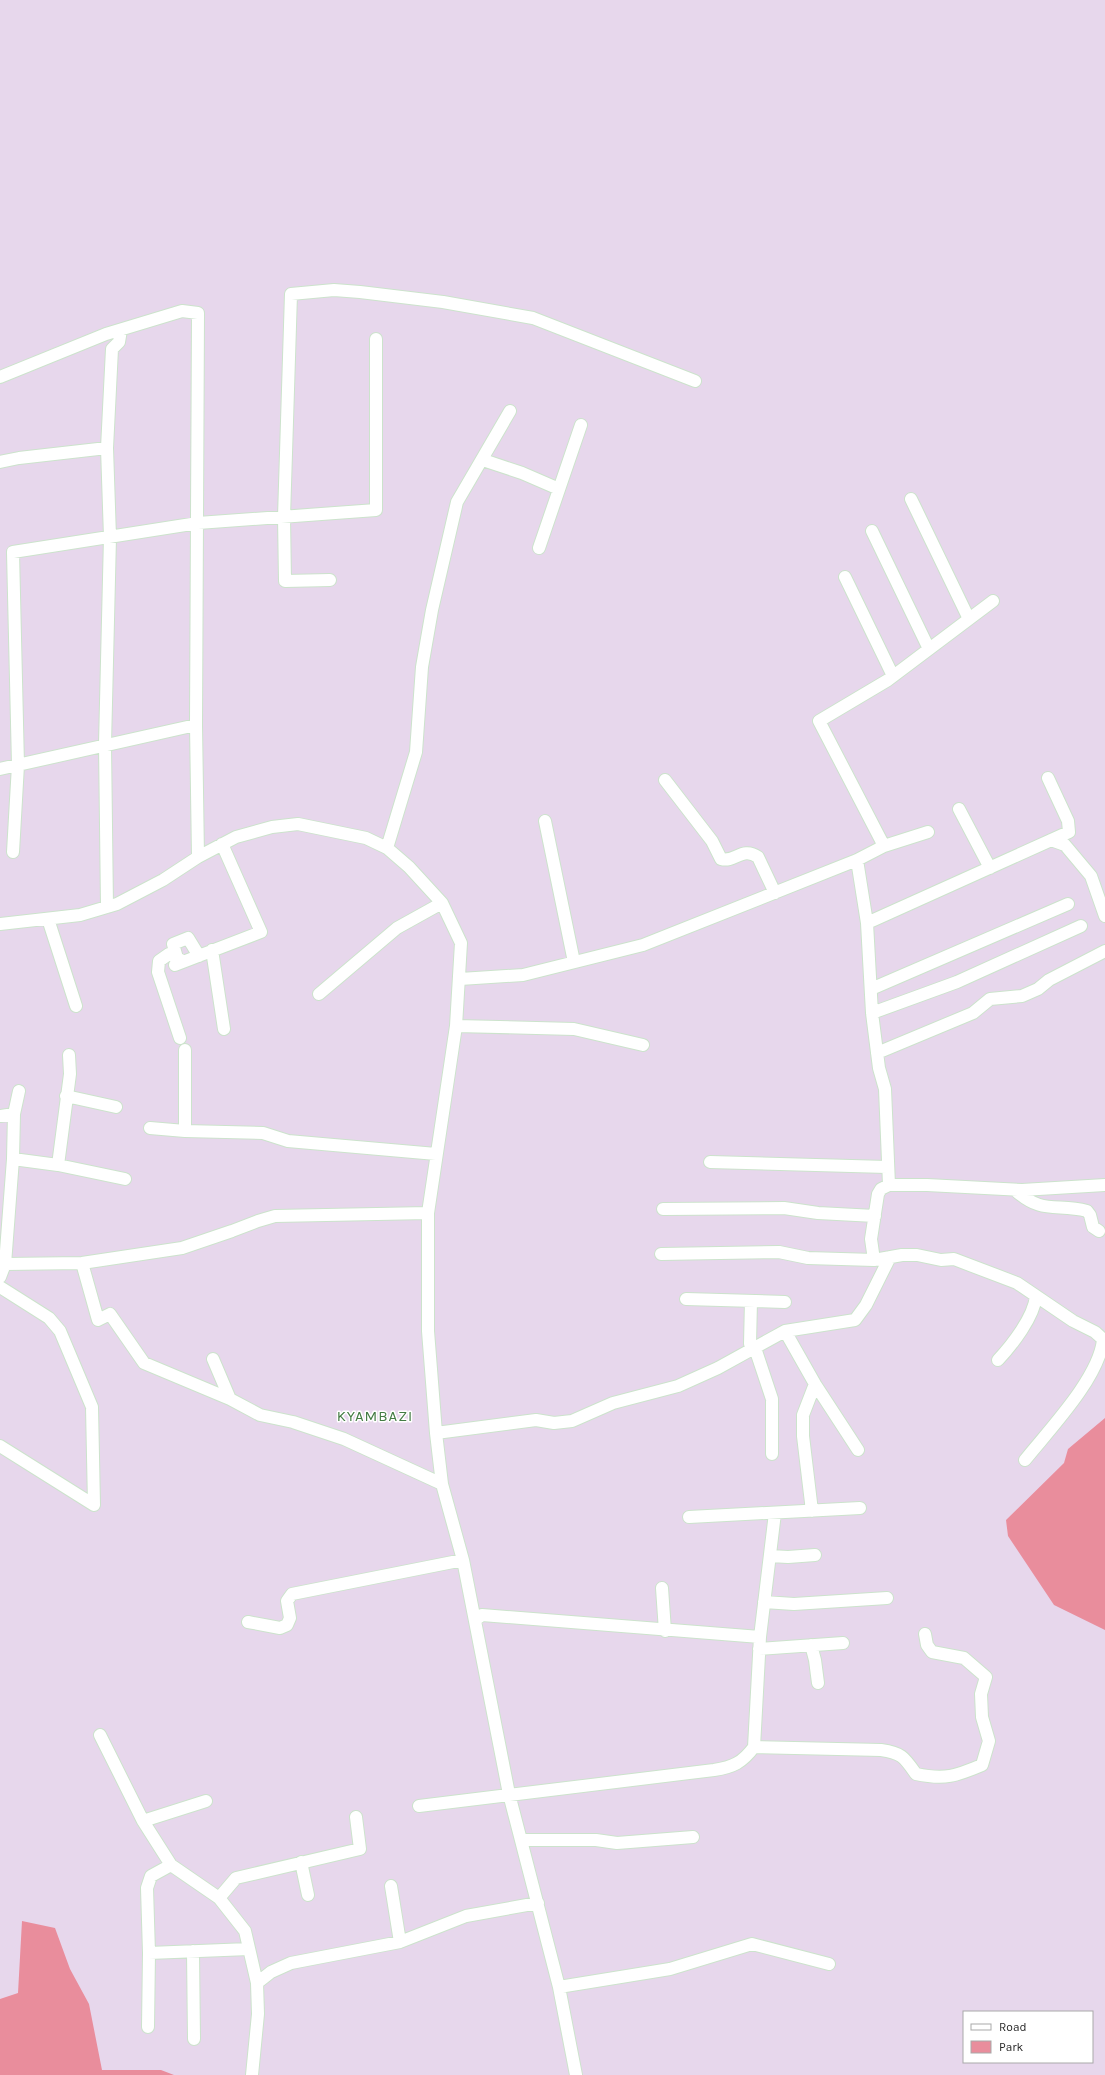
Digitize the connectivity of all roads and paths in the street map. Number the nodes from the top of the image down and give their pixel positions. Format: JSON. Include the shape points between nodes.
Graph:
{"nodes":[{"id":1,"x":121,"y":330,"type":"junction"},
{"id":2,"x":376,"y":339,"type":"dead end"},
{"id":3,"x":0,"y":377,"type":"edge"},
{"id":4,"x":695,"y":381,"type":"dead end"},
{"id":5,"x":510,"y":411,"type":"dead end"},
{"id":6,"x":582,"y":425,"type":"dead end"},
{"id":7,"x":107,"y":448,"type":"junction"},
{"id":8,"x":483,"y":460,"type":"junction"},
{"id":9,"x":0,"y":462,"type":"edge"},
{"id":10,"x":559,"y":489,"type":"junction"},
{"id":11,"x":911,"y":499,"type":"dead end"},
{"id":12,"x":284,"y":517,"type":"junction"},
{"id":13,"x":198,"y":523,"type":"junction"},
{"id":14,"x":872,"y":532,"type":"dead end"},
{"id":15,"x":110,"y":537,"type":"junction"},
{"id":16,"x":539,"y":548,"type":"dead end"},
{"id":17,"x":845,"y":577,"type":"dead end"},
{"id":18,"x":330,"y":580,"type":"dead end"},
{"id":19,"x":994,"y":601,"type":"dead end"},
{"id":20,"x":969,"y":619,"type":"junction"},
{"id":21,"x":929,"y":649,"type":"junction"},
{"id":22,"x":893,"y":676,"type":"junction"},
{"id":23,"x":196,"y":725,"type":"junction"},
{"id":24,"x":105,"y":744,"type":"junction"},
{"id":25,"x":18,"y":765,"type":"junction"},
{"id":26,"x":0,"y":769,"type":"edge"},
{"id":27,"x":1048,"y":778,"type":"dead end"},
{"id":28,"x":665,"y":780,"type":"dead end"},
{"id":29,"x":960,"y":809,"type":"dead end"},
{"id":30,"x":545,"y":821,"type":"dead end"},
{"id":31,"x":928,"y":832,"type":"dead end"},
{"id":32,"x":1051,"y":840,"type":"junction"},
{"id":33,"x":222,"y":844,"type":"junction"},
{"id":34,"x":884,"y":846,"type":"junction"},
{"id":35,"x":387,"y":848,"type":"junction"},
{"id":36,"x":13,"y":852,"type":"dead end"},
{"id":37,"x":198,"y":857,"type":"junction"},
{"id":38,"x":857,"y":860,"type":"junction"},
{"id":39,"x":990,"y":868,"type":"junction"},
{"id":40,"x":775,"y":893,"type":"junction"},
{"id":41,"x":442,"y":903,"type":"junction"},
{"id":42,"x":1068,"y":904,"type":"dead end"},
{"id":43,"x":107,"y":908,"type":"junction"},
{"id":44,"x":1105,"y":916,"type":"edge"},
{"id":45,"x":48,"y":919,"type":"junction"},
{"id":46,"x":867,"y":923,"type":"junction"},
{"id":47,"x":0,"y":924,"type":"edge"},
{"id":48,"x":1081,"y":926,"type":"dead end"},
{"id":49,"x":212,"y":950,"type":"junction"},
{"id":50,"x":1105,"y":951,"type":"edge"},
{"id":51,"x":198,"y":956,"type":"junction"},
{"id":52,"x":574,"y":962,"type":"junction"},
{"id":53,"x":179,"y":963,"type":"junction"},
{"id":54,"x":460,"y":979,"type":"junction"},
{"id":55,"x":871,"y":989,"type":"junction"},
{"id":56,"x":319,"y":994,"type":"dead end"},
{"id":57,"x":76,"y":1006,"type":"dead end"},
{"id":58,"x":872,"y":1013,"type":"junction"},
{"id":59,"x":456,"y":1026,"type":"junction"},
{"id":60,"x":224,"y":1029,"type":"dead end"},
{"id":61,"x":180,"y":1038,"type":"dead end"},
{"id":62,"x":643,"y":1045,"type":"dead end"},
{"id":63,"x":185,"y":1050,"type":"dead end"},
{"id":64,"x":877,"y":1053,"type":"junction"},
{"id":65,"x":69,"y":1055,"type":"dead end"},
{"id":66,"x":19,"y":1091,"type":"dead end"},
{"id":67,"x":66,"y":1096,"type":"junction"},
{"id":68,"x":116,"y":1107,"type":"dead end"},
{"id":69,"x":14,"y":1114,"type":"junction"},
{"id":70,"x":0,"y":1116,"type":"edge"},
{"id":71,"x":150,"y":1128,"type":"dead end"},
{"id":72,"x":185,"y":1132,"type":"junction"},
{"id":73,"x":436,"y":1154,"type":"junction"},
{"id":74,"x":13,"y":1159,"type":"junction"},
{"id":75,"x":710,"y":1162,"type":"dead end"},
{"id":76,"x":58,"y":1165,"type":"junction"},
{"id":77,"x":887,"y":1167,"type":"junction"},
{"id":78,"x":125,"y":1179,"type":"dead end"},
{"id":79,"x":889,"y":1185,"type":"junction"},
{"id":80,"x":1105,"y":1185,"type":"edge"},
{"id":81,"x":1015,"y":1190,"type":"junction"},
{"id":82,"x":663,"y":1209,"type":"dead end"},
{"id":83,"x":428,"y":1214,"type":"junction"},
{"id":84,"x":875,"y":1216,"type":"junction"},
{"id":85,"x":1099,"y":1230,"type":"dead end"},
{"id":86,"x":661,"y":1254,"type":"dead end"},
{"id":87,"x":890,"y":1257,"type":"junction"},
{"id":88,"x":874,"y":1260,"type":"junction"},
{"id":89,"x":82,"y":1262,"type":"junction"},
{"id":90,"x":5,"y":1264,"type":"junction"},
{"id":91,"x":0,"y":1281,"type":"edge"},
{"id":92,"x":1036,"y":1296,"type":"junction"},
{"id":93,"x":686,"y":1299,"type":"dead end"},
{"id":94,"x":751,"y":1301,"type":"junction"},
{"id":95,"x":785,"y":1302,"type":"dead end"},
{"id":96,"x":785,"y":1331,"type":"junction"},
{"id":97,"x":1104,"y":1341,"type":"edge"},
{"id":98,"x":755,"y":1348,"type":"junction"},
{"id":99,"x":213,"y":1359,"type":"dead end"},
{"id":100,"x":998,"y":1360,"type":"dead end"},
{"id":101,"x":815,"y":1384,"type":"junction"},
{"id":102,"x":230,"y":1399,"type":"junction"},
{"id":103,"x":436,"y":1433,"type":"junction"},
{"id":104,"x":0,"y":1446,"type":"edge"},
{"id":105,"x":858,"y":1450,"type":"dead end"},
{"id":106,"x":772,"y":1454,"type":"dead end"},
{"id":107,"x":1025,"y":1460,"type":"dead end"},
{"id":108,"x":442,"y":1484,"type":"junction"},
{"id":109,"x":860,"y":1508,"type":"dead end"},
{"id":110,"x":812,"y":1511,"type":"junction"},
{"id":111,"x":775,"y":1513,"type":"junction"},
{"id":112,"x":689,"y":1517,"type":"dead end"},
{"id":113,"x":815,"y":1555,"type":"dead end"},
{"id":114,"x":770,"y":1556,"type":"junction"},
{"id":115,"x":463,"y":1560,"type":"junction"},
{"id":116,"x":662,"y":1588,"type":"dead end"},
{"id":117,"x":887,"y":1598,"type":"dead end"},
{"id":118,"x":764,"y":1602,"type":"junction"},
{"id":119,"x":475,"y":1620,"type":"junction"},
{"id":120,"x":248,"y":1622,"type":"dead end"},
{"id":121,"x":665,"y":1631,"type":"junction"},
{"id":122,"x":925,"y":1634,"type":"dead end"},
{"id":123,"x":759,"y":1643,"type":"junction"},
{"id":124,"x":843,"y":1643,"type":"dead end"},
{"id":125,"x":811,"y":1645,"type":"junction"},
{"id":126,"x":818,"y":1683,"type":"dead end"},
{"id":127,"x":100,"y":1735,"type":"dead end"},
{"id":128,"x":754,"y":1747,"type":"junction"},
{"id":129,"x":509,"y":1794,"type":"junction"},
{"id":130,"x":206,"y":1801,"type":"dead end"},
{"id":131,"x":419,"y":1806,"type":"dead end"},
{"id":132,"x":356,"y":1817,"type":"dead end"},
{"id":133,"x":143,"y":1821,"type":"junction"},
{"id":134,"x":692,"y":1837,"type":"dead end"},
{"id":135,"x":522,"y":1840,"type":"junction"},
{"id":136,"x":301,"y":1862,"type":"junction"},
{"id":137,"x":171,"y":1865,"type":"junction"},
{"id":138,"x":391,"y":1886,"type":"dead end"},
{"id":139,"x":308,"y":1895,"type":"dead end"},
{"id":140,"x":219,"y":1898,"type":"junction"},
{"id":141,"x":538,"y":1903,"type":"junction"},
{"id":142,"x":400,"y":1942,"type":"junction"},
{"id":143,"x":249,"y":1949,"type":"junction"},
{"id":144,"x":193,"y":1951,"type":"junction"},
{"id":145,"x":149,"y":1952,"type":"junction"},
{"id":146,"x":829,"y":1964,"type":"dead end"},
{"id":147,"x":257,"y":1983,"type":"junction"},
{"id":148,"x":559,"y":1987,"type":"junction"},
{"id":149,"x":148,"y":2026,"type":"dead end"},
{"id":150,"x":194,"y":2039,"type":"dead end"},
{"id":151,"x":252,"y":2075,"type":"edge"},
{"id":152,"x":576,"y":2075,"type":"edge"}],
"edges":[{"from":1,"to":3,"type":"street"},
{"from":1,"to":7,"type":"street","via":[[120,342],[112,349]]},
{"from":1,"to":13,"type":"street","via":[[182,312],[198,313]]},
{"from":2,"to":12,"type":"street","via":[[376,510]]},
{"from":4,"to":12,"type":"street","via":[[533,318],[443,302],[360,292],[334,290],[291,294]]},
{"from":5,"to":8,"type":"street"},
{"from":6,"to":10,"type":"street"},
{"from":7,"to":9,"type":"street"},
{"from":7,"to":15,"type":"street"},
{"from":8,"to":10,"type":"street"},
{"from":8,"to":35,"type":"street","via":[[457,502],[432,610],[422,667],[416,752]]},
{"from":10,"to":16,"type":"street"},
{"from":11,"to":20,"type":"street"},
{"from":12,"to":13,"type":"street"},
{"from":12,"to":18,"type":"street","via":[[285,581]]},
{"from":13,"to":15,"type":"street"},
{"from":13,"to":23,"type":"street"},
{"from":14,"to":21,"type":"street"},
{"from":15,"to":24,"type":"street"},
{"from":15,"to":25,"type":"street","via":[[13,552]]},
{"from":17,"to":22,"type":"street"},
{"from":19,"to":20,"type":"street"},
{"from":20,"to":21,"type":"street"},
{"from":21,"to":22,"type":"street"},
{"from":22,"to":34,"type":"street","via":[[819,721]]},
{"from":23,"to":24,"type":"street"},
{"from":23,"to":37,"type":"street"},
{"from":24,"to":25,"type":"street"},
{"from":24,"to":43,"type":"street"},
{"from":25,"to":26,"type":"street"},
{"from":25,"to":36,"type":"street"},
{"from":27,"to":32,"type":"street","via":[[1068,821],[1069,832]]},
{"from":28,"to":40,"type":"street","via":[[712,841],[721,859],[748,852],[758,857]]},
{"from":29,"to":39,"type":"street"},
{"from":30,"to":52,"type":"street"},
{"from":31,"to":34,"type":"street"},
{"from":32,"to":39,"type":"street"},
{"from":32,"to":44,"type":"street","via":[[1065,845],[1091,876]]},
{"from":33,"to":35,"type":"street","via":[[254,831],[298,824],[366,838]]},
{"from":33,"to":37,"type":"street"},
{"from":33,"to":49,"type":"street","via":[[261,932]]},
{"from":34,"to":38,"type":"street"},
{"from":35,"to":41,"type":"street","via":[[409,867]]},
{"from":37,"to":43,"type":"street","via":[[132,897]]},
{"from":38,"to":40,"type":"street"},
{"from":38,"to":46,"type":"street"},
{"from":39,"to":46,"type":"street"},
{"from":40,"to":52,"type":"street","via":[[643,945]]},
{"from":41,"to":54,"type":"street","via":[[461,943]]},
{"from":41,"to":56,"type":"street","via":[[397,928]]},
{"from":42,"to":55,"type":"street"},
{"from":43,"to":45,"type":"street","via":[[80,916]]},
{"from":45,"to":47,"type":"street"},
{"from":45,"to":57,"type":"street"},
{"from":46,"to":55,"type":"street"},
{"from":48,"to":58,"type":"street","via":[[957,982]]},
{"from":49,"to":51,"type":"street"},
{"from":49,"to":60,"type":"street"},
{"from":50,"to":64,"type":"street","via":[[1049,980],[1038,989],[1022,996],[990,999],[973,1013]]},
{"from":51,"to":53,"type":"street"},
{"from":51,"to":53,"type":"street","via":[[188,938],[173,944]]},
{"from":52,"to":54,"type":"street","via":[[524,974]]},
{"from":53,"to":61,"type":"street","via":[[169,954],[159,961],[158,972]]},
{"from":54,"to":59,"type":"street"},
{"from":55,"to":58,"type":"street"},
{"from":58,"to":64,"type":"street"},
{"from":59,"to":62,"type":"street","via":[[574,1028]]},
{"from":59,"to":73,"type":"street"},
{"from":63,"to":72,"type":"street"},
{"from":64,"to":77,"type":"street","via":[[885,1089]]},
{"from":65,"to":67,"type":"street","via":[[70,1074]]},
{"from":66,"to":69,"type":"street"},
{"from":67,"to":68,"type":"street"},
{"from":67,"to":76,"type":"street"},
{"from":69,"to":70,"type":"street"},
{"from":69,"to":74,"type":"street"},
{"from":71,"to":72,"type":"street"},
{"from":72,"to":73,"type":"street","via":[[263,1133],[288,1141]]},
{"from":73,"to":83,"type":"street"},
{"from":74,"to":76,"type":"street"},
{"from":74,"to":90,"type":"street"},
{"from":75,"to":77,"type":"street"},
{"from":76,"to":78,"type":"street"},
{"from":77,"to":79,"type":"street"},
{"from":79,"to":81,"type":"street"},
{"from":79,"to":84,"type":"street","via":[[878,1194]]},
{"from":80,"to":81,"type":"street"},
{"from":81,"to":85,"type":"street","via":[[1032,1204],[1087,1212],[1093,1227]]},
{"from":82,"to":84,"type":"street","via":[[784,1208],[818,1214]]},
{"from":83,"to":89,"type":"street","via":[[275,1216],[182,1248]]},
{"from":83,"to":103,"type":"street","via":[[428,1331]]},
{"from":84,"to":88,"type":"street","via":[[871,1239]]},
{"from":86,"to":88,"type":"street","via":[[779,1252],[808,1258]]},
{"from":87,"to":88,"type":"street"},
{"from":87,"to":92,"type":"street","via":[[909,1255],[941,1260],[954,1259],[1007,1278]]},
{"from":87,"to":96,"type":"street","via":[[866,1306],[855,1320]]},
{"from":89,"to":90,"type":"street"},
{"from":89,"to":102,"type":"street","via":[[98,1320],[110,1314],[144,1363]]},
{"from":90,"to":91,"type":"street"},
{"from":91,"to":104,"type":"street","via":[[49,1318],[60,1331],[92,1407],[94,1505]]},
{"from":92,"to":97,"type":"street","via":[[1073,1322],[1095,1332]]},
{"from":92,"to":100,"type":"street","via":[[1030,1316],[1010,1348]]},
{"from":93,"to":94,"type":"street"},
{"from":94,"to":95,"type":"street"},
{"from":94,"to":98,"type":"street","via":[[750,1344]]},
{"from":96,"to":98,"type":"street"},
{"from":96,"to":101,"type":"street"},
{"from":97,"to":107,"type":"street","via":[[1092,1372],[1074,1399]]},
{"from":98,"to":103,"type":"street","via":[[678,1386],[613,1403],[572,1421],[554,1423],[536,1420]]},
{"from":98,"to":106,"type":"street","via":[[772,1399]]},
{"from":99,"to":102,"type":"street"},
{"from":101,"to":105,"type":"street"},
{"from":101,"to":110,"type":"street","via":[[803,1415]]},
{"from":102,"to":108,"type":"street","via":[[260,1415],[293,1422],[344,1439]]},
{"from":103,"to":108,"type":"street"},
{"from":108,"to":115,"type":"street"},
{"from":109,"to":110,"type":"street"},
{"from":110,"to":111,"type":"street"},
{"from":111,"to":112,"type":"street"},
{"from":111,"to":114,"type":"street"},
{"from":113,"to":114,"type":"street"},
{"from":114,"to":118,"type":"street"},
{"from":115,"to":119,"type":"street"},
{"from":115,"to":120,"type":"street","via":[[292,1594],[287,1601],[290,1618],[287,1625],[280,1628]]},
{"from":116,"to":121,"type":"street"},
{"from":117,"to":118,"type":"street","via":[[794,1604]]},
{"from":118,"to":123,"type":"street"},
{"from":119,"to":121,"type":"street","via":[[482,1616]]},
{"from":119,"to":129,"type":"street"},
{"from":121,"to":123,"type":"street"},
{"from":122,"to":128,"type":"street","via":[[927,1645],[932,1652],[964,1658],[986,1677],[981,1694],[982,1717],[989,1741],[982,1765],[961,1774],[936,1779],[916,1774],[904,1756],[896,1752]]},
{"from":123,"to":125,"type":"street"},
{"from":123,"to":128,"type":"street"},
{"from":124,"to":125,"type":"street"},
{"from":125,"to":126,"type":"street"},
{"from":127,"to":133,"type":"street"},
{"from":128,"to":129,"type":"street","via":[[748,1756],[733,1767]]},
{"from":129,"to":131,"type":"street"},
{"from":129,"to":135,"type":"street"},
{"from":130,"to":133,"type":"street"},
{"from":132,"to":136,"type":"street","via":[[360,1849]]},
{"from":133,"to":137,"type":"street"},
{"from":134,"to":135,"type":"street","via":[[617,1843],[596,1840]]},
{"from":135,"to":141,"type":"street"},
{"from":136,"to":139,"type":"street"},
{"from":136,"to":140,"type":"street","via":[[236,1878]]},
{"from":137,"to":140,"type":"street"},
{"from":137,"to":145,"type":"street","via":[[151,1876],[147,1888]]},
{"from":138,"to":142,"type":"street"},
{"from":140,"to":143,"type":"street","via":[[245,1931]]},
{"from":141,"to":142,"type":"street","via":[[466,1916]]},
{"from":141,"to":148,"type":"street"},
{"from":142,"to":147,"type":"street","via":[[292,1963],[270,1972]]},
{"from":143,"to":144,"type":"street"},
{"from":143,"to":147,"type":"street"},
{"from":144,"to":145,"type":"street"},
{"from":144,"to":150,"type":"street"},
{"from":145,"to":149,"type":"street"},
{"from":146,"to":148,"type":"street","via":[[752,1944],[670,1969]]},
{"from":147,"to":151,"type":"street","via":[[258,2014]]},
{"from":148,"to":152,"type":"street"}]}
